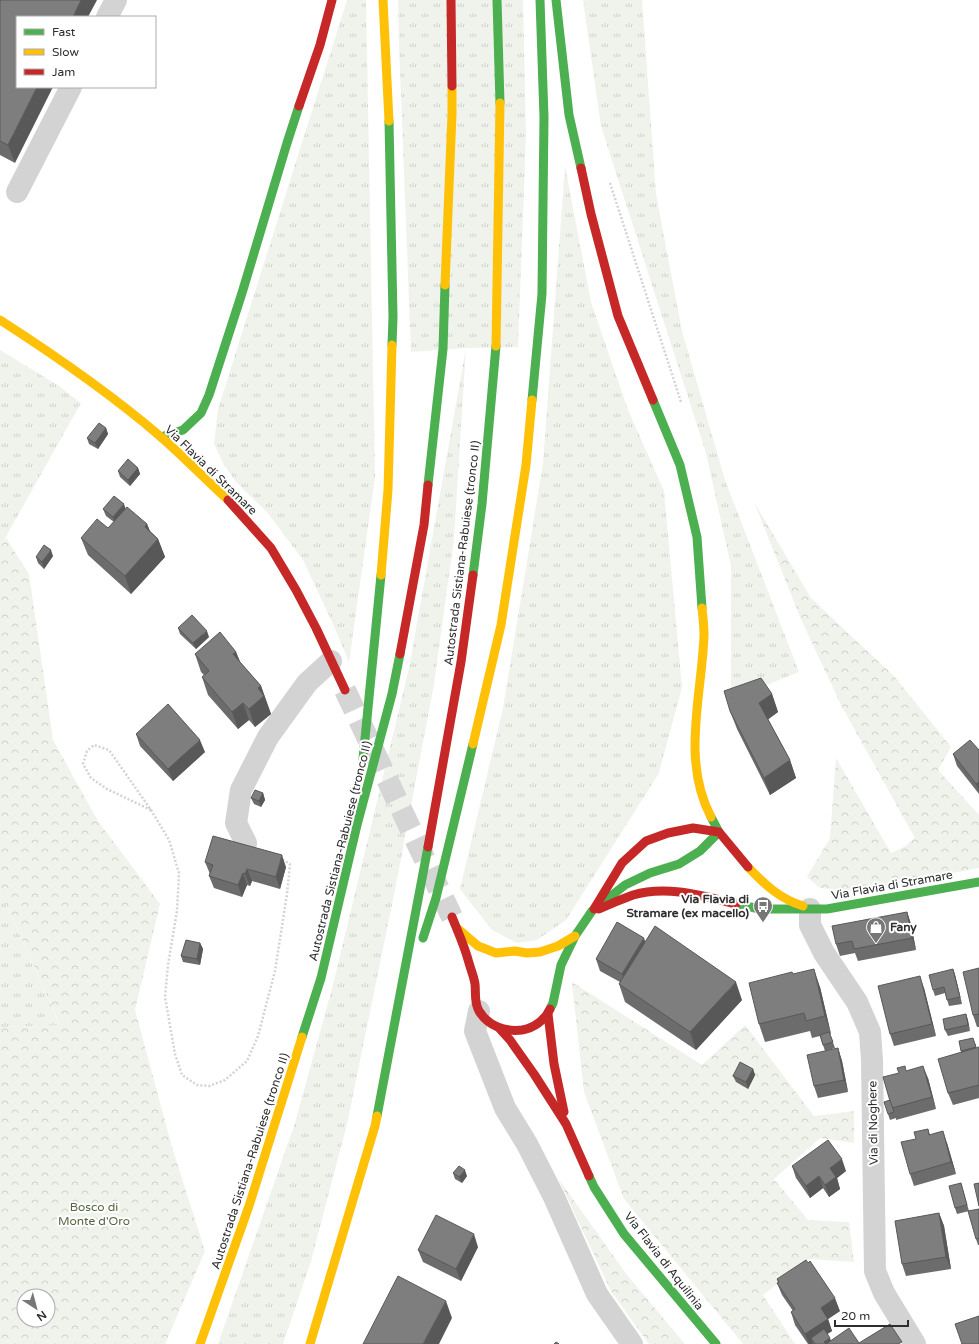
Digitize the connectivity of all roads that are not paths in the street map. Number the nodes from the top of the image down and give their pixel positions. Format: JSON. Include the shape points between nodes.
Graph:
{"nodes":[{"id":1,"x":116,"y":0,"type":"edge"},
{"id":2,"x":332,"y":0,"type":"edge"},
{"id":3,"x":383,"y":0,"type":"edge"},
{"id":4,"x":451,"y":0,"type":"edge"},
{"id":5,"x":497,"y":0,"type":"edge"},
{"id":6,"x":540,"y":0,"type":"edge"},
{"id":7,"x":556,"y":0,"type":"edge"},
{"id":8,"x":108,"y":16,"type":"edge"},
{"id":9,"x":70,"y":88,"type":"edge"},
{"id":10,"x":17,"y":192,"type":"dead end"},
{"id":11,"x":0,"y":320,"type":"edge"},
{"id":12,"x":161,"y":436,"type":"junction"},
{"id":13,"x":331,"y":661,"type":"junction"},
{"id":14,"x":345,"y":690,"type":"tunnel mouth"},
{"id":15,"x":357,"y":824,"type":"junction"},
{"id":16,"x":718,"y":832,"type":"junction"},
{"id":17,"x":246,"y":842,"type":"dead end"},
{"id":18,"x":979,"y":882,"type":"edge"},
{"id":19,"x":810,"y":909,"type":"junction"},
{"id":20,"x":592,"y":911,"type":"junction"},
{"id":21,"x":452,"y":917,"type":"tunnel mouth"},
{"id":22,"x":457,"y":929,"type":"junction"},
{"id":23,"x":575,"y":936,"type":"junction"},
{"id":24,"x":419,"y":950,"type":"dead end"},
{"id":25,"x":501,"y":953,"type":"junction"},
{"id":26,"x":528,"y":953,"type":"junction"},
{"id":27,"x":489,"y":960,"type":"dead end"},
{"id":28,"x":543,"y":963,"type":"dead end"},
{"id":29,"x":415,"y":965,"type":"dead end"},
{"id":30,"x":480,"y":970,"type":"dead end"},
{"id":31,"x":550,"y":973,"type":"dead end"},
{"id":32,"x":475,"y":984,"type":"junction"},
{"id":33,"x":555,"y":991,"type":"junction"},
{"id":34,"x":479,"y":1010,"type":"junction"},
{"id":35,"x":548,"y":1014,"type":"junction"},
{"id":36,"x":500,"y":1029,"type":"junction"},
{"id":37,"x":391,"y":1040,"type":"junction"},
{"id":38,"x":566,"y":1124,"type":"junction"},
{"id":39,"x":200,"y":1344,"type":"edge"},
{"id":40,"x":310,"y":1344,"type":"edge"},
{"id":41,"x":632,"y":1344,"type":"edge"},
{"id":42,"x":716,"y":1344,"type":"edge"},
{"id":43,"x":915,"y":1344,"type":"edge"}],
"edges":[{"from":1,"to":8,"type":"street"},
{"from":2,"to":12,"type":"main road","via":[[209,395],[201,413],[183,430]]},
{"from":3,"to":15,"type":"main road","via":[[393,317],[388,490]]},
{"from":4,"to":15,"type":"main road","name":"Autostrada Sistiana-Rabuiese (tronco II)","via":[[452,114],[443,349],[424,525],[392,694]]},
{"from":5,"to":37,"type":"main road","name":"Autostrada Sistiana-Rabuiese (tronco II)","via":[[501,122],[496,347],[482,504],[461,662]]},
{"from":6,"to":24,"type":"main road","via":[[544,117],[542,294],[526,465],[501,625],[436,898]]},
{"from":7,"to":16,"type":"main road","via":[[569,115],[591,214],[618,316],[680,465],[697,537],[704,635],[696,712],[695,754],[700,787]]},
{"from":9,"to":10,"type":"street"},
{"from":11,"to":12,"type":"main road","name":"Via Flavia di Stramare","via":[[101,389]]},
{"from":12,"to":13,"type":"main road","name":"Via Flavia di Stramare","via":[[230,503],[271,548],[310,615]]},
{"from":13,"to":14,"type":"main road","name":"Via Flavia di Stramare"},
{"from":13,"to":17,"type":"street","via":[[307,683],[268,737],[240,790],[236,823]]},
{"from":15,"to":39,"type":"main road","name":"Autostrada Sistiana-Rabuiese (tronco II)","via":[[321,978],[249,1206]]},
{"from":16,"to":19,"type":"main road","via":[[764,883],[784,898]]},
{"from":16,"to":20,"type":"main road","via":[[700,851],[679,864],[650,873],[625,885]]},
{"from":16,"to":20,"type":"main road","via":[[693,828],[646,840],[622,863]]},
{"from":18,"to":19,"type":"main road","name":"Via Flavia di Stramare","via":[[849,906]]},
{"from":19,"to":20,"type":"main road","name":"Via Flavia di Stramare","via":[[760,909],[693,894],[663,891],[634,895]]},
{"from":19,"to":43,"type":"street","name":"Via di Noghere","via":[[810,925],[824,953],[857,1002],[870,1032],[875,1270],[884,1293]]},
{"from":20,"to":23,"type":"main road"},
{"from":21,"to":22,"type":"main road"},
{"from":22,"to":25,"type":"main road","via":[[470,942],[485,950]]},
{"from":22,"to":32,"type":"main road"},
{"from":23,"to":26,"type":"main road","via":[[553,949]]},
{"from":23,"to":33,"type":"main road","via":[[561,965]]},
{"from":25,"to":26,"type":"main road"},
{"from":25,"to":27,"type":"main road"},
{"from":26,"to":28,"type":"main road"},
{"from":29,"to":37,"type":"main road"},
{"from":30,"to":32,"type":"main road"},
{"from":31,"to":33,"type":"main road"},
{"from":32,"to":34,"type":"main road"},
{"from":33,"to":35,"type":"main road"},
{"from":34,"to":36,"type":"main road","via":[[488,1022]]},
{"from":34,"to":41,"type":"street","via":[[475,1031],[505,1108],[554,1197],[597,1294]]},
{"from":35,"to":36,"type":"main road","via":[[528,1029]]},
{"from":35,"to":38,"type":"main road","name":"Via Flavia di Aquilinia","via":[[554,1064]]},
{"from":36,"to":38,"type":"main road","name":"Via Flavia di Aquilinia","via":[[534,1074]]},
{"from":37,"to":40,"type":"main road","name":"Autostrada Sistiana-Rabuiese (tronco II)","via":[[375,1126]]},
{"from":38,"to":42,"type":"main road","name":"Via Flavia di Aquilinia","via":[[594,1187],[624,1234]]}]}
